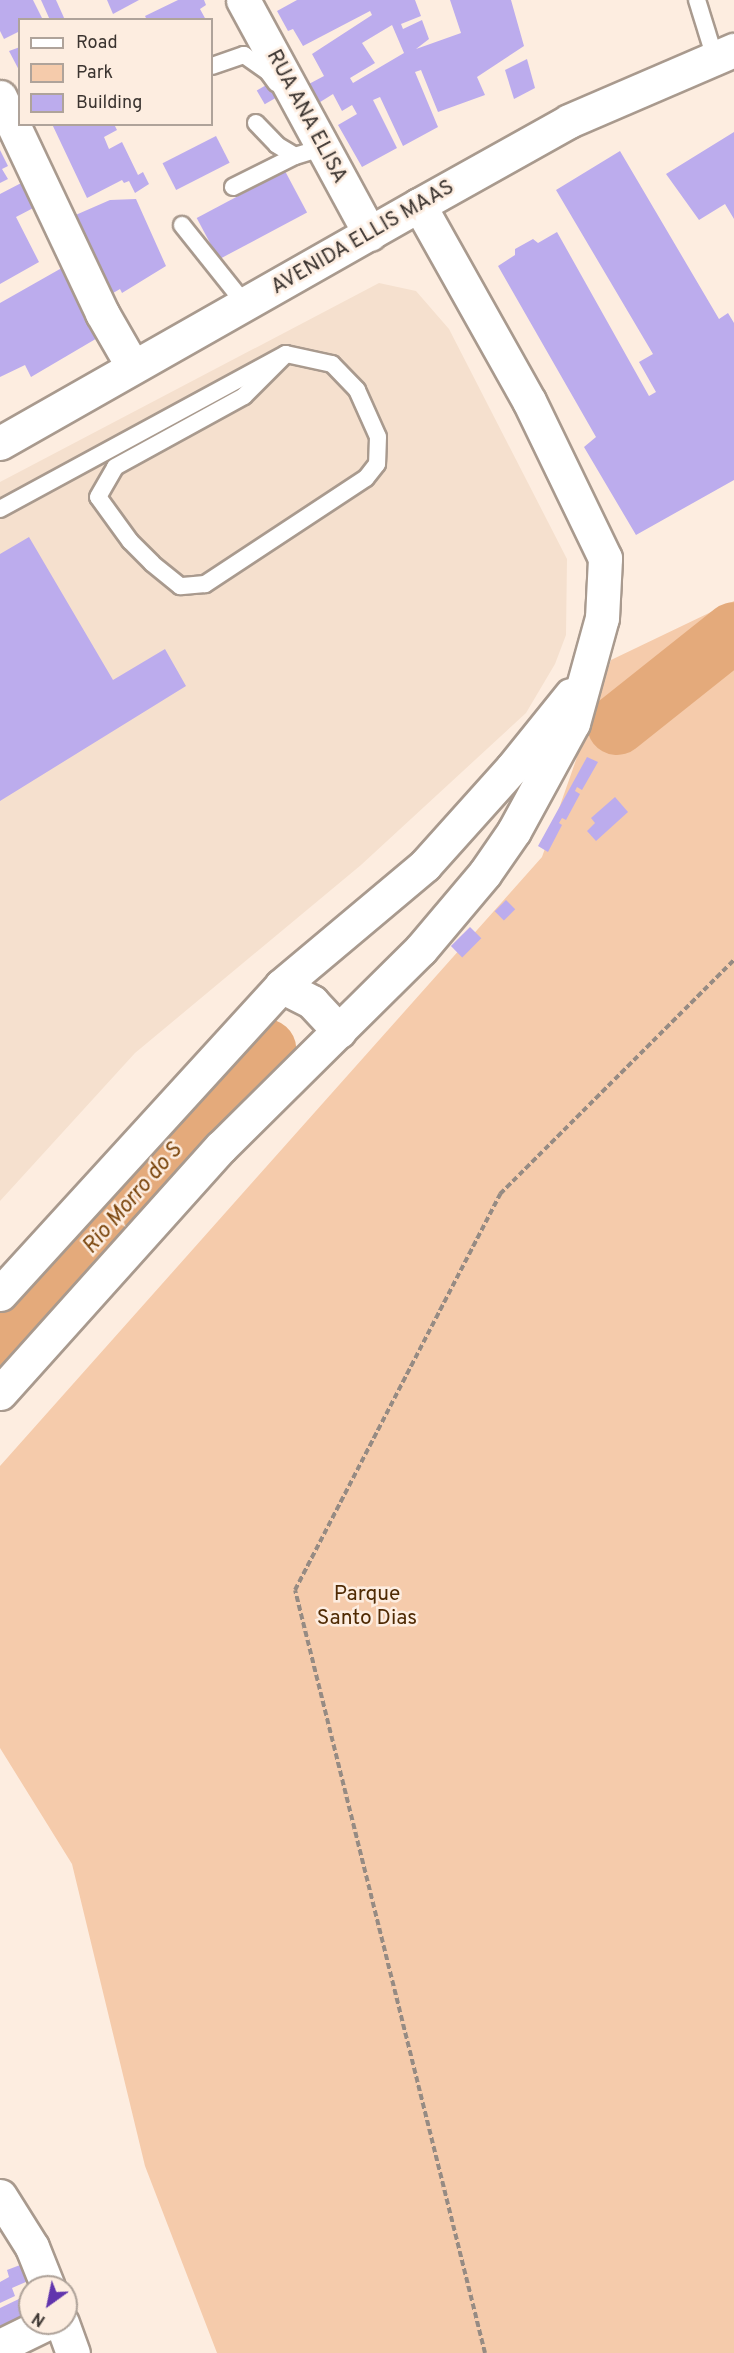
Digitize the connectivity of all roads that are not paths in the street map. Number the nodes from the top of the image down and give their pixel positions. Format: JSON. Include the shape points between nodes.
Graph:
{"nodes":[{"id":1,"x":697,"y":0,"type":"edge"},
{"id":2,"x":254,"y":4,"type":"edge"},
{"id":3,"x":724,"y":54,"type":"edge"},
{"id":4,"x":213,"y":65,"type":"edge"},
{"id":5,"x":0,"y":97,"type":"edge"},
{"id":6,"x":256,"y":123,"type":"dead end"},
{"id":7,"x":308,"y":152,"type":"junction"},
{"id":8,"x":233,"y":187,"type":"dead end"},
{"id":9,"x":419,"y":205,"type":"junction"},
{"id":10,"x":182,"y":225,"type":"dead end"},
{"id":11,"x":369,"y":234,"type":"junction"},
{"id":12,"x":245,"y":304,"type":"junction"},
{"id":13,"x":286,"y":354,"type":"junction"},
{"id":14,"x":133,"y":368,"type":"junction"},
{"id":15,"x":0,"y":443,"type":"edge"},
{"id":16,"x":0,"y":509,"type":"edge"},
{"id":17,"x":588,"y":674,"type":"junction"},
{"id":18,"x":281,"y":986,"type":"junction"},
{"id":19,"x":339,"y":1031,"type":"junction"},
{"id":20,"x":0,"y":1294,"type":"edge"},
{"id":21,"x":0,"y":1393,"type":"edge"},
{"id":22,"x":0,"y":2196,"type":"edge"},
{"id":23,"x":43,"y":2275,"type":"edge"},
{"id":24,"x":22,"y":2335,"type":"edge"},
{"id":25,"x":66,"y":2335,"type":"edge"},
{"id":26,"x":0,"y":2346,"type":"edge"},
{"id":27,"x":73,"y":2353,"type":"edge"}],
"edges":[{"from":1,"to":3,"type":"lane"},
{"from":2,"to":7,"type":"main road","name":"RUA ANA ELISA"},
{"from":3,"to":9,"type":"main road","name":"AVENIDA ELLIS MAAS","via":[[569,121]]},
{"from":4,"to":7,"type":"lane","via":[[243,56],[268,72]]},
{"from":5,"to":14,"type":"main road","via":[[102,313]]},
{"from":6,"to":7,"type":"lane","via":[[278,145]]},
{"from":7,"to":8,"type":"lane"},
{"from":7,"to":11,"type":"main road","name":"RUA ANA ELISA"},
{"from":9,"to":11,"type":"main road","name":"AVENIDA ELLIS MAAS"},
{"from":9,"to":17,"type":"main road","via":[[534,412],[605,558],[602,618]]},
{"from":10,"to":12,"type":"lane"},
{"from":11,"to":12,"type":"main road","name":"AVENIDA ELLIS MAAS"},
{"from":12,"to":14,"type":"main road","name":"AVENIDA ELLIS MAAS"},
{"from":13,"to":13,"type":"lane","via":[[243,396],[115,467],[106,479],[98,497],[115,522],[152,564],[180,586],[205,584],[366,478],[377,464],[378,437],[357,390],[332,364]]},
{"from":13,"to":16,"type":"lane"},
{"from":14,"to":15,"type":"main road","name":"AVENIDA ELLIS MAAS"},
{"from":17,"to":18,"type":"main road","via":[[512,768],[425,865]]},
{"from":17,"to":19,"type":"main road","via":[[573,723],[539,789],[485,873],[421,949]]},
{"from":18,"to":19,"type":"main road","via":[[312,1002]]},
{"from":18,"to":20,"type":"main road"},
{"from":19,"to":21,"type":"main road","via":[[221,1147]]},
{"from":22,"to":23,"type":"main road","via":[[32,2247]]},
{"from":24,"to":26,"type":"main road"},
{"from":25,"to":27,"type":"main road"}]}
